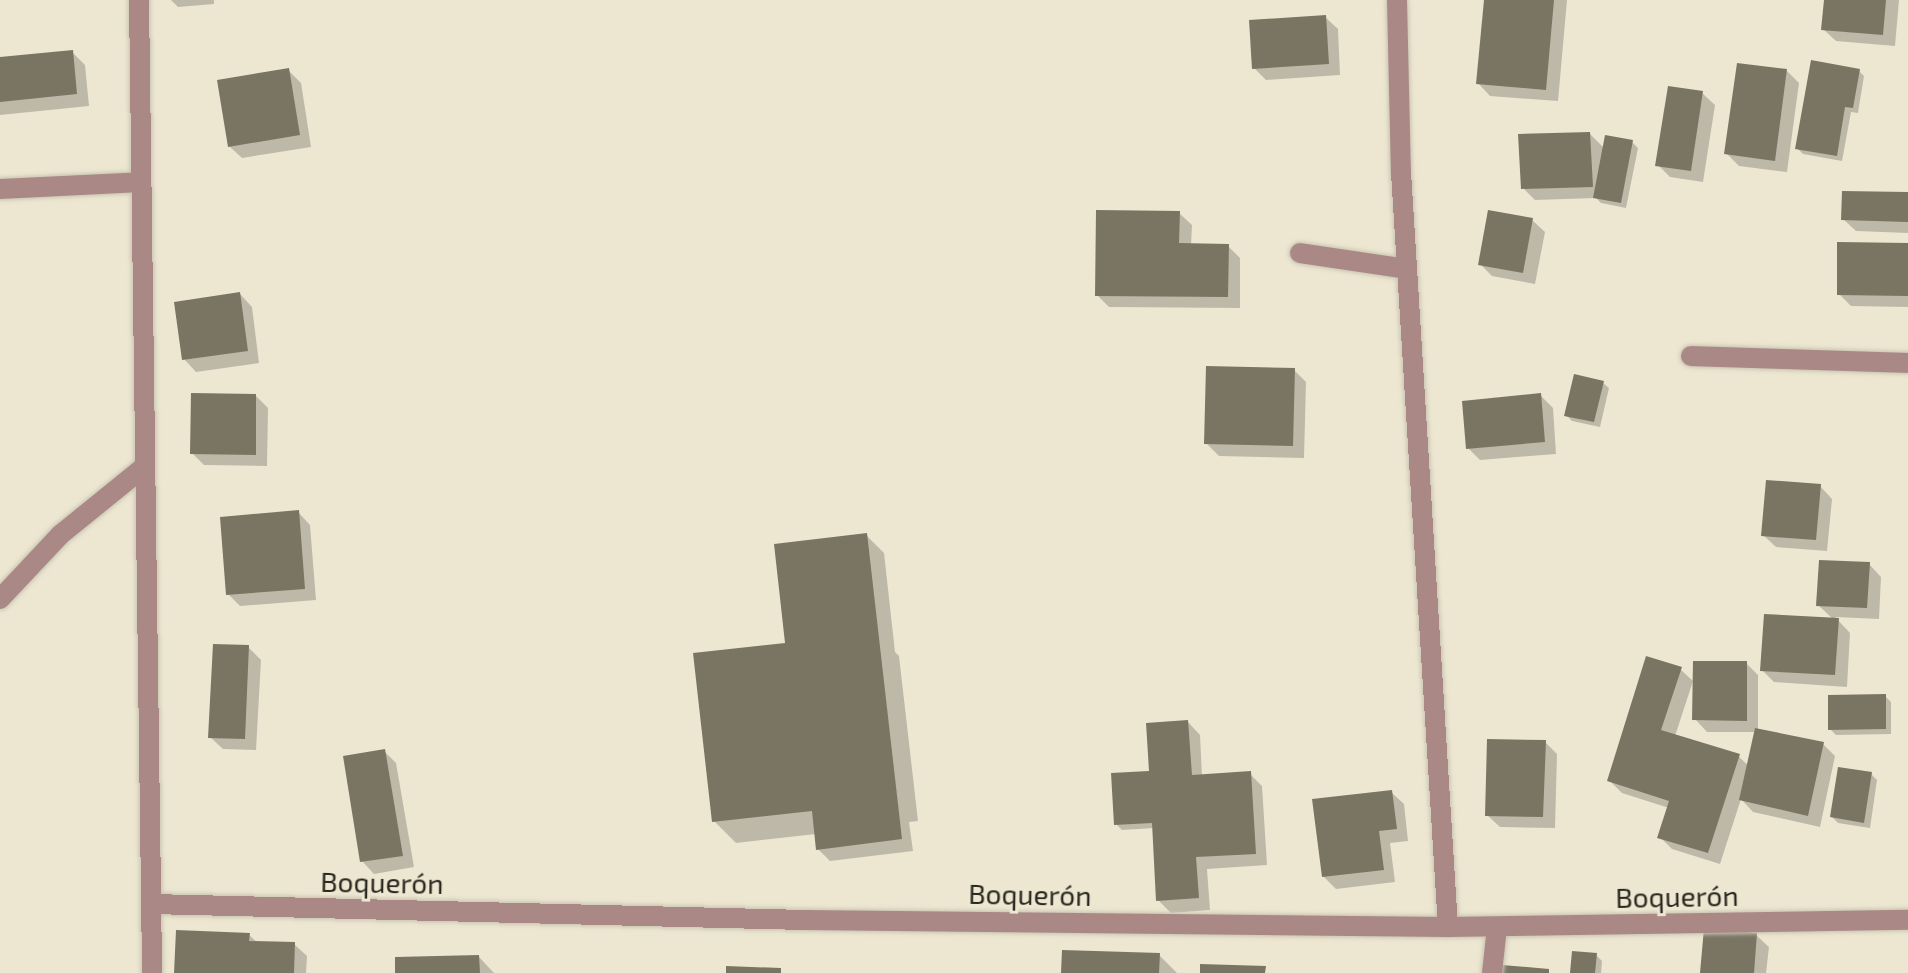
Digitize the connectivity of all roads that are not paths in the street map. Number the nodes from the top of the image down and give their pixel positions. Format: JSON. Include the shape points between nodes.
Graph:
{"nodes":[{"id":1,"x":139,"y":0,"type":"edge"},
{"id":2,"x":1397,"y":0,"type":"edge"},
{"id":3,"x":141,"y":182,"type":"junction"},
{"id":4,"x":0,"y":189,"type":"edge"},
{"id":5,"x":1300,"y":253,"type":"dead end"},
{"id":6,"x":1407,"y":269,"type":"junction"},
{"id":7,"x":1691,"y":356,"type":"dead end"},
{"id":8,"x":1908,"y":363,"type":"edge"},
{"id":9,"x":144,"y":467,"type":"junction"},
{"id":10,"x":0,"y":599,"type":"edge"},
{"id":11,"x":151,"y":904,"type":"junction"},
{"id":12,"x":1908,"y":920,"type":"edge"},
{"id":13,"x":1448,"y":927,"type":"junction"},
{"id":14,"x":1497,"y":927,"type":"junction"},
{"id":15,"x":152,"y":973,"type":"edge"},
{"id":16,"x":1492,"y":973,"type":"edge"}],
"edges":[{"from":1,"to":3,"type":"street"},
{"from":2,"to":6,"type":"street"},
{"from":3,"to":4,"type":"street"},
{"from":3,"to":9,"type":"street"},
{"from":5,"to":6,"type":"street"},
{"from":6,"to":13,"type":"street"},
{"from":7,"to":8,"type":"street"},
{"from":9,"to":10,"type":"street","via":[[60,535]]},
{"from":9,"to":11,"type":"street"},
{"from":11,"to":13,"type":"street","name":"Boquerón"},
{"from":11,"to":15,"type":"street"},
{"from":12,"to":14,"type":"street","name":"Boquerón"},
{"from":13,"to":14,"type":"street","name":"Boquerón"},
{"from":14,"to":16,"type":"street"}]}
